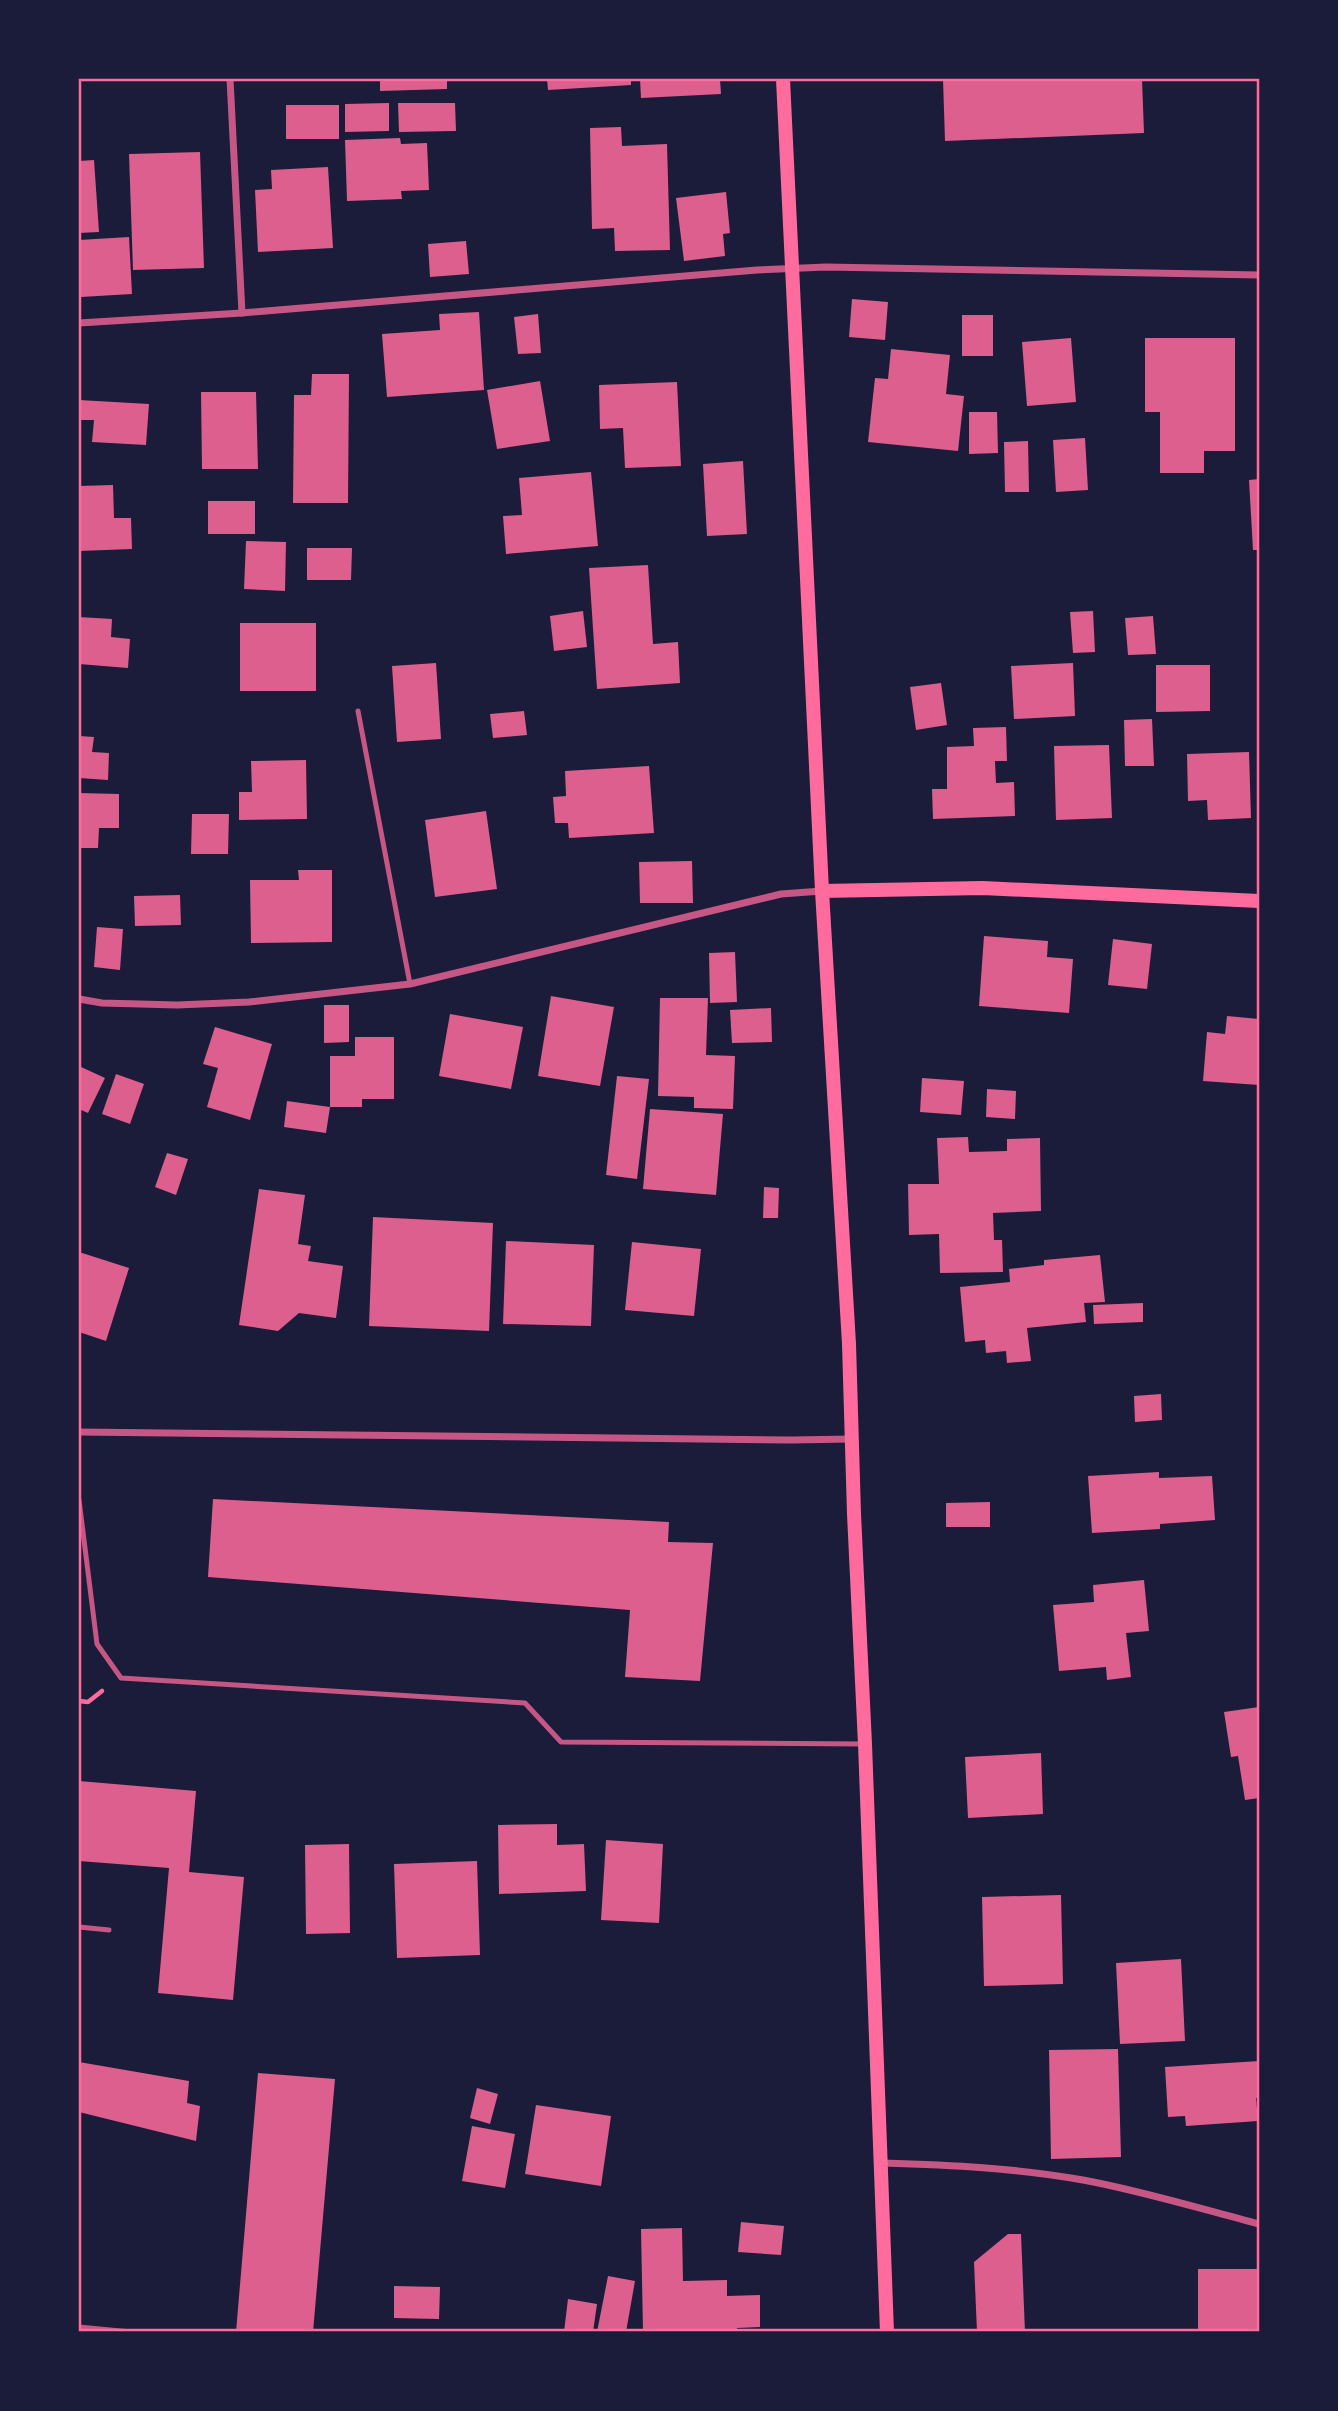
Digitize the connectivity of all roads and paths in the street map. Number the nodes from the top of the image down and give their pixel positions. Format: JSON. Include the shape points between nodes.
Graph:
{"nodes":[{"id":1,"x":230,"y":79,"type":"edge"},
{"id":2,"x":783,"y":79,"type":"edge"},
{"id":3,"x":790,"y":268,"type":"junction"},
{"id":4,"x":1259,"y":275,"type":"edge"},
{"id":5,"x":242,"y":313,"type":"junction"},
{"id":6,"x":79,"y":323,"type":"edge"},
{"id":7,"x":358,"y":711,"type":"dead end"},
{"id":8,"x":822,"y":891,"type":"junction"},
{"id":9,"x":1259,"y":901,"type":"edge"},
{"id":10,"x":410,"y":984,"type":"junction"},
{"id":11,"x":79,"y":999,"type":"edge"},
{"id":12,"x":79,"y":1432,"type":"edge"},
{"id":13,"x":851,"y":1439,"type":"junction"},
{"id":14,"x":79,"y":1500,"type":"edge"},
{"id":15,"x":865,"y":1744,"type":"junction"},
{"id":16,"x":79,"y":1927,"type":"edge"},
{"id":17,"x":109,"y":1930,"type":"dead end"},
{"id":18,"x":882,"y":2163,"type":"junction"},
{"id":19,"x":1259,"y":2224,"type":"edge"},
{"id":20,"x":79,"y":2327,"type":"edge"},
{"id":21,"x":131,"y":2332,"type":"edge"},
{"id":22,"x":887,"y":2332,"type":"edge"}],
"edges":[{"from":1,"to":5,"type":"street"},
{"from":2,"to":3,"type":"main road"},
{"from":3,"to":4,"type":"street"},
{"from":3,"to":5,"type":"street"},
{"from":3,"to":8,"type":"main road"},
{"from":5,"to":6,"type":"street"},
{"from":7,"to":10,"type":"lane"},
{"from":8,"to":9,"type":"main road","via":[[983,888]]},
{"from":8,"to":10,"type":"street","via":[[781,894]]},
{"from":8,"to":13,"type":"main road"},
{"from":10,"to":11,"type":"street","via":[[249,1002],[177,1005]]},
{"from":12,"to":13,"type":"street"},
{"from":13,"to":15,"type":"main road"},
{"from":14,"to":15,"type":"lane","via":[[97,1644],[121,1678],[525,1703],[561,1742]]},
{"from":15,"to":18,"type":"main road"},
{"from":16,"to":17,"type":"lane"},
{"from":18,"to":19,"type":"street","via":[[1085,2180]]},
{"from":18,"to":22,"type":"main road"},
{"from":20,"to":21,"type":"lane"}]}
